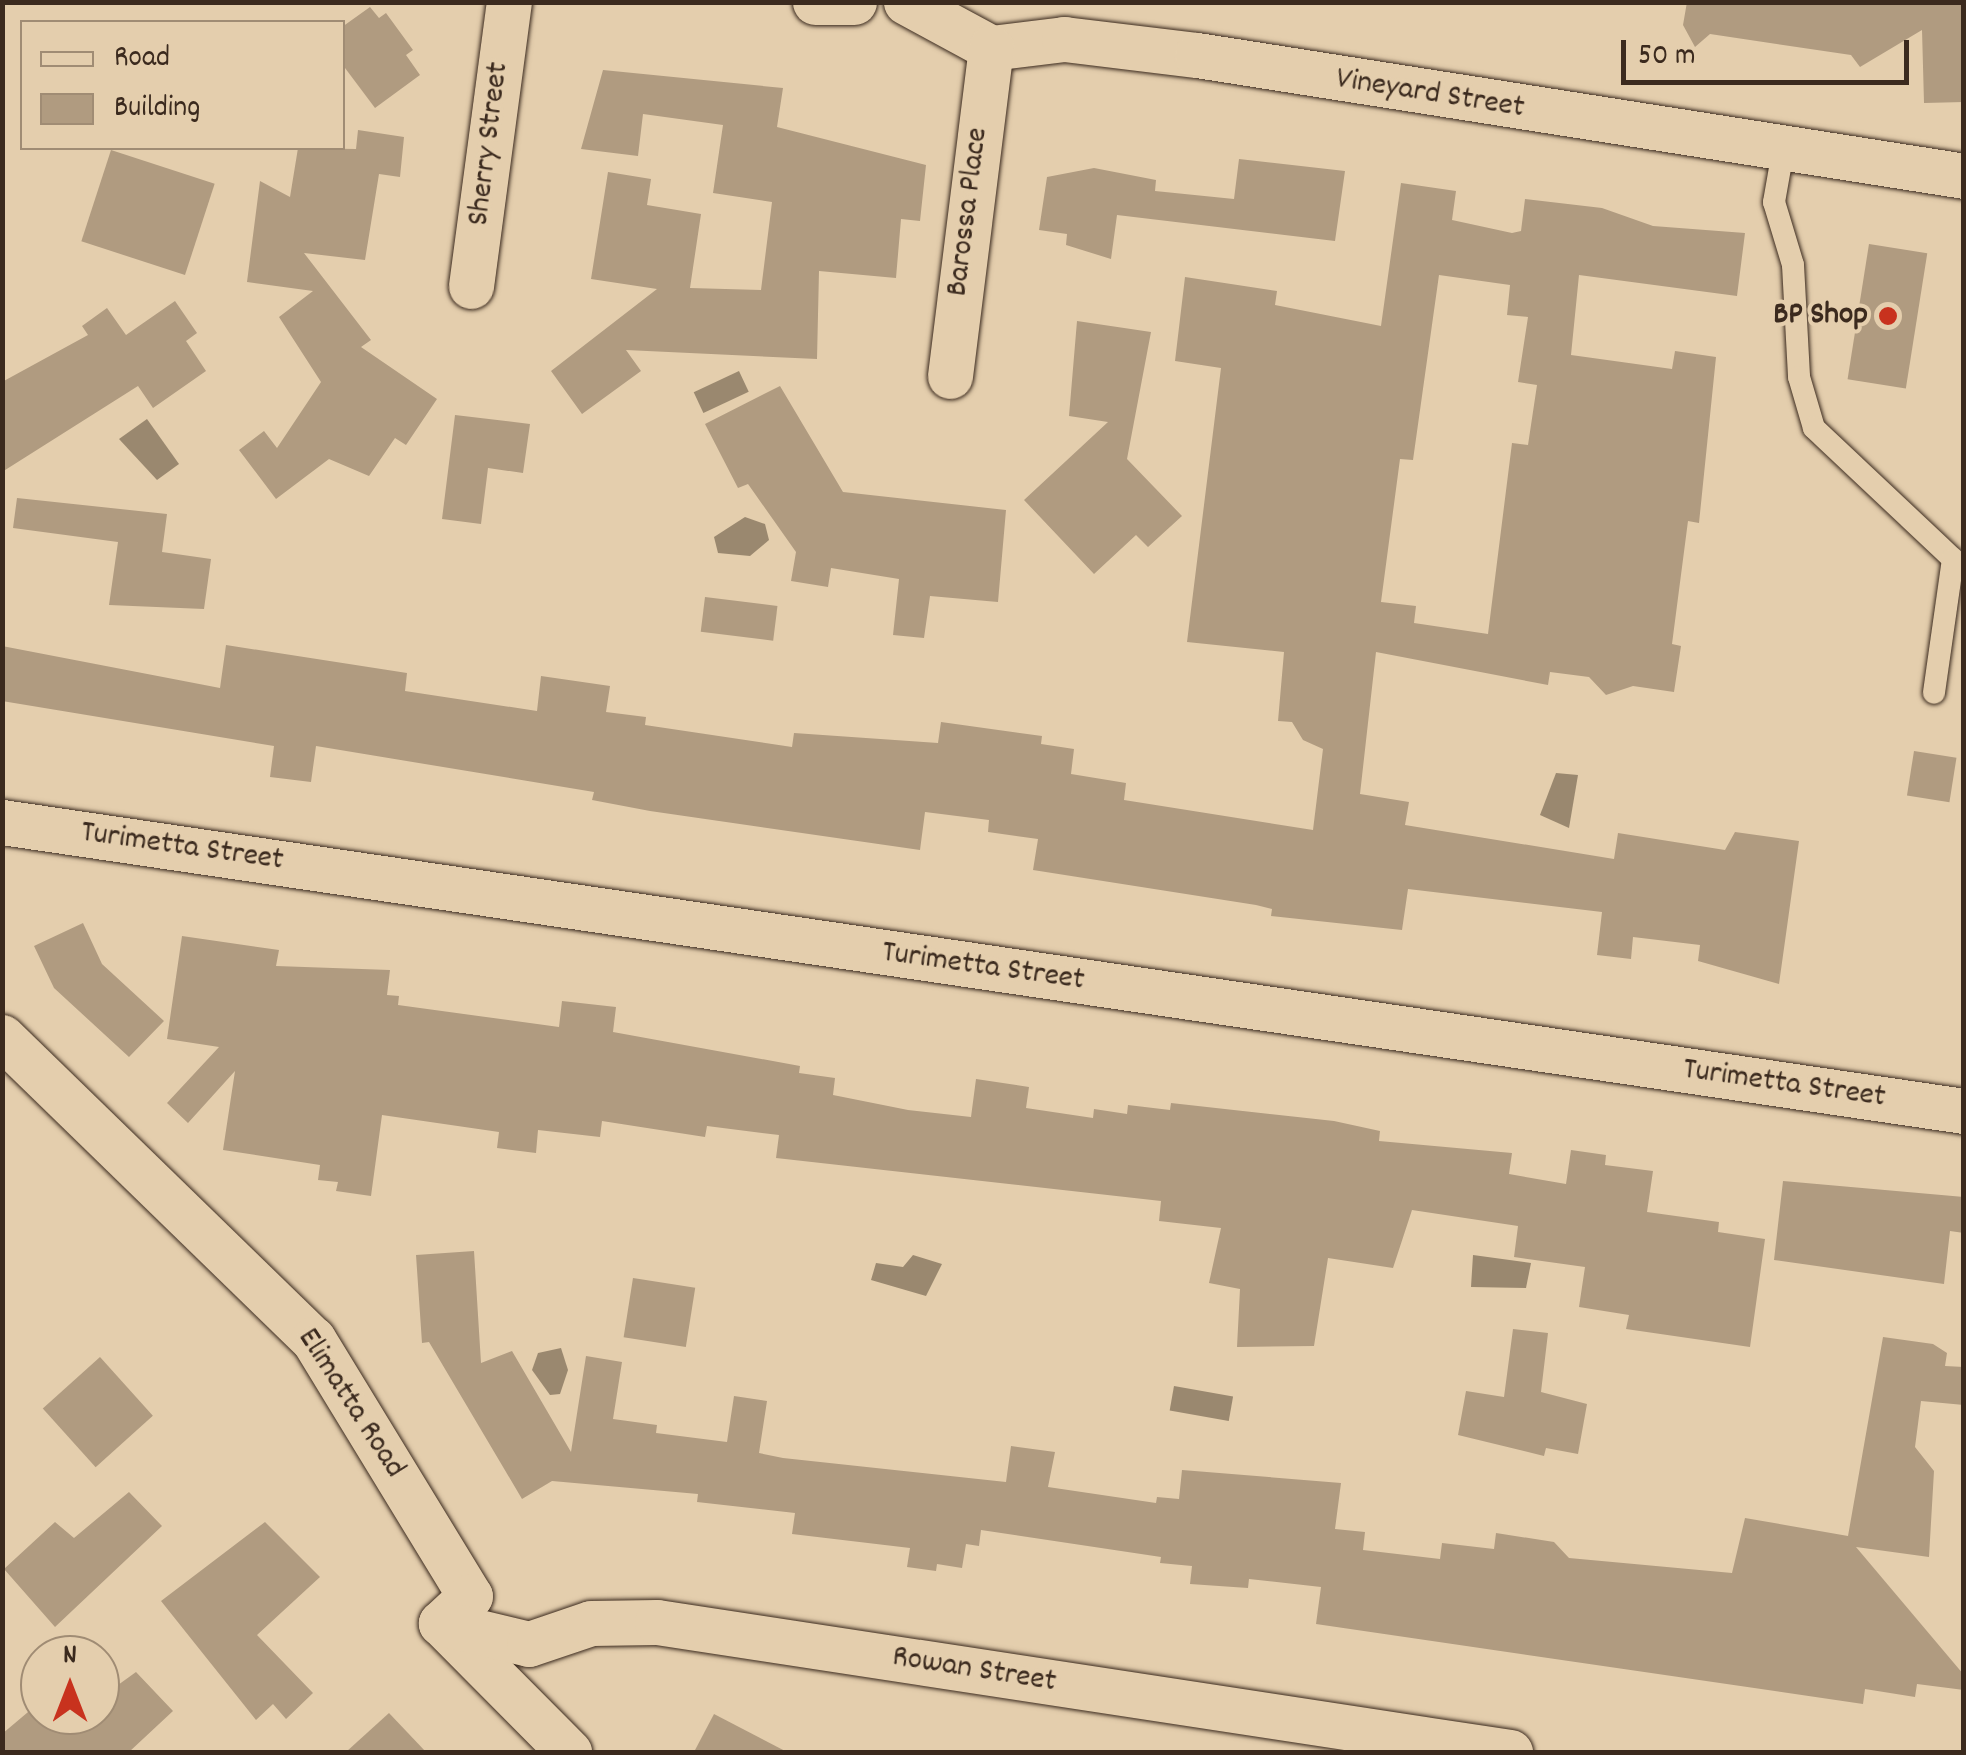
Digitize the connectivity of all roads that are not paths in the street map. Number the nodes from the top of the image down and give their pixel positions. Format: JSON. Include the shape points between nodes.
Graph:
{"nodes":[{"id":1,"x":509,"y":2,"type":"edge"},
{"id":2,"x":815,"y":2,"type":"edge"},
{"id":3,"x":854,"y":2,"type":"edge"},
{"id":4,"x":906,"y":2,"type":"edge"},
{"id":5,"x":991,"y":48,"type":"junction"},
{"id":6,"x":1784,"y":151,"type":"junction"},
{"id":7,"x":1964,"y":176,"type":"edge"},
{"id":8,"x":472,"y":286,"type":"dead end"},
{"id":9,"x":950,"y":376,"type":"dead end"},
{"id":10,"x":1934,"y":694,"type":"dead end"},
{"id":11,"x":2,"y":822,"type":"edge"},
{"id":12,"x":2,"y":1037,"type":"edge"},
{"id":13,"x":1964,"y":1111,"type":"edge"},
{"id":14,"x":442,"y":1623,"type":"junction"},
{"id":15,"x":569,"y":1752,"type":"edge"},
{"id":16,"x":1510,"y":1752,"type":"edge"}],
"edges":[{"from":1,"to":8,"type":"street","name":"Sherry Street"},
{"from":2,"to":3,"type":"street"},
{"from":4,"to":5,"type":"street"},
{"from":5,"to":6,"type":"street","name":"Vineyard Street","via":[[1064,39],[1196,56]]},
{"from":5,"to":9,"type":"street","name":"Barossa Place"},
{"from":6,"to":7,"type":"street","name":"Vineyard Street"},
{"from":6,"to":10,"type":"lane","via":[[1774,202],[1793,265],[1808,415],[1834,452],[1953,559]]},
{"from":11,"to":13,"type":"street","name":"Turimetta Street"},
{"from":12,"to":14,"type":"street","name":"Elimatta Road","via":[[313,1339],[470,1596]]},
{"from":14,"to":15,"type":"street"},
{"from":14,"to":16,"type":"street","name":"Rowan Street","via":[[529,1644],[592,1624],[657,1622]]}]}
